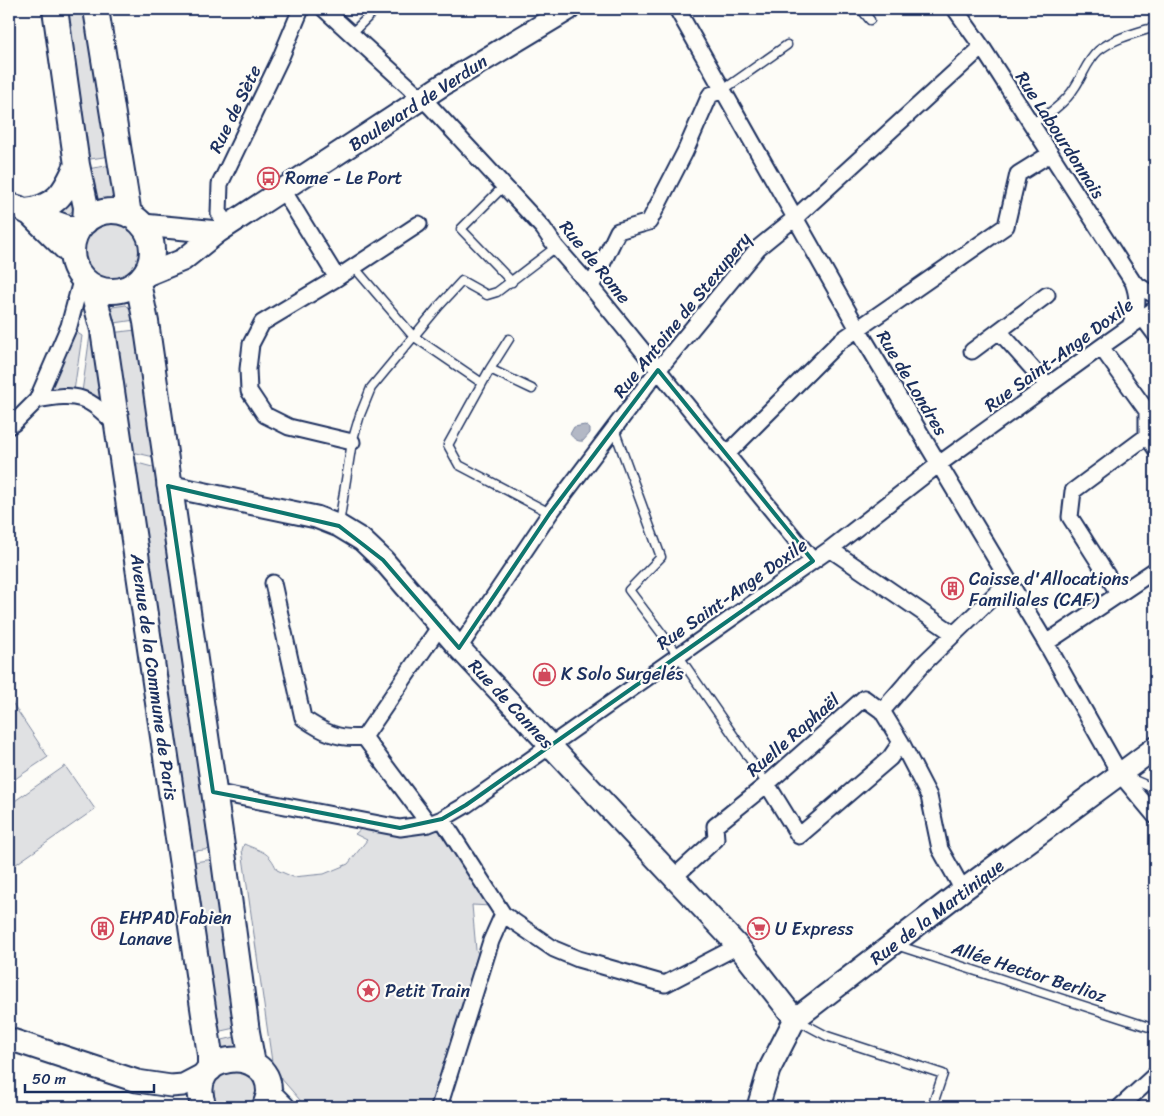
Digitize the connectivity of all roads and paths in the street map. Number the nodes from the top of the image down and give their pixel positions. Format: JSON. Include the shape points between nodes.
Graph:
{"nodes":[{"id":1,"x":55,"y":9,"type":"edge"},
{"id":2,"x":96,"y":9,"type":"edge"},
{"id":3,"x":301,"y":9,"type":"edge"},
{"id":4,"x":324,"y":9,"type":"edge"},
{"id":5,"x":376,"y":9,"type":"edge"},
{"id":6,"x":569,"y":9,"type":"edge"},
{"id":7,"x":677,"y":9,"type":"edge"},
{"id":8,"x":862,"y":9,"type":"edge"},
{"id":9,"x":955,"y":9,"type":"edge"},
{"id":10,"x":870,"y":20,"type":"dead end"},
{"id":11,"x":1155,"y":27,"type":"edge"},
{"id":12,"x":352,"y":34,"type":"junction"},
{"id":13,"x":787,"y":45,"type":"dead end"},
{"id":14,"x":982,"y":47,"type":"junction"},
{"id":15,"x":723,"y":90,"type":"junction"},
{"id":16,"x":422,"y":99,"type":"junction"},
{"id":17,"x":1030,"y":124,"type":"junction"},
{"id":18,"x":1050,"y":154,"type":"junction"},
{"id":19,"x":76,"y":165,"type":"junction"},
{"id":20,"x":504,"y":186,"type":"junction"},
{"id":21,"x":282,"y":190,"type":"junction"},
{"id":22,"x":17,"y":208,"type":"edge"},
{"id":23,"x":796,"y":217,"type":"junction"},
{"id":24,"x":136,"y":220,"type":"junction"},
{"id":25,"x":418,"y":224,"type":"dead end"},
{"id":26,"x":81,"y":226,"type":"junction"},
{"id":27,"x":223,"y":229,"type":"junction"},
{"id":28,"x":556,"y":247,"type":"junction"},
{"id":29,"x":72,"y":256,"type":"junction"},
{"id":30,"x":354,"y":267,"type":"junction"},
{"id":31,"x":337,"y":278,"type":"junction"},
{"id":32,"x":141,"y":279,"type":"junction"},
{"id":33,"x":87,"y":281,"type":"junction"},
{"id":34,"x":512,"y":282,"type":"junction"},
{"id":35,"x":1133,"y":282,"type":"junction"},
{"id":36,"x":592,"y":287,"type":"junction"},
{"id":37,"x":1047,"y":295,"type":"dead end"},
{"id":38,"x":1155,"y":295,"type":"edge"},
{"id":39,"x":1155,"y":309,"type":"edge"},
{"id":40,"x":1142,"y":318,"type":"junction"},
{"id":41,"x":1129,"y":328,"type":"junction"},
{"id":42,"x":858,"y":329,"type":"junction"},
{"id":43,"x":999,"y":331,"type":"junction"},
{"id":44,"x":1155,"y":334,"type":"edge"},
{"id":45,"x":413,"y":336,"type":"junction"},
{"id":46,"x":509,"y":339,"type":"dead end"},
{"id":47,"x":1101,"y":346,"type":"junction"},
{"id":48,"x":972,"y":351,"type":"dead end"},
{"id":49,"x":490,"y":369,"type":"junction"},
{"id":50,"x":658,"y":370,"type":"junction"},
{"id":51,"x":482,"y":382,"type":"junction"},
{"id":52,"x":1048,"y":386,"type":"junction"},
{"id":53,"x":532,"y":389,"type":"dead end"},
{"id":54,"x":37,"y":400,"type":"junction"},
{"id":55,"x":9,"y":426,"type":"edge"},
{"id":56,"x":117,"y":426,"type":"junction"},
{"id":57,"x":614,"y":429,"type":"junction"},
{"id":58,"x":352,"y":442,"type":"junction"},
{"id":59,"x":1151,"y":442,"type":"edge"},
{"id":60,"x":727,"y":454,"type":"junction"},
{"id":61,"x":939,"y":464,"type":"junction"},
{"id":62,"x":168,"y":486,"type":"junction"},
{"id":63,"x":550,"y":513,"type":"junction"},
{"id":64,"x":339,"y":526,"type":"junction"},
{"id":65,"x":830,"y":548,"type":"junction"},
{"id":66,"x":813,"y":561,"type":"junction"},
{"id":67,"x":1155,"y":570,"type":"edge"},
{"id":68,"x":1008,"y":582,"type":"junction"},
{"id":69,"x":273,"y":583,"type":"dead end"},
{"id":70,"x":1119,"y":594,"type":"junction"},
{"id":71,"x":440,"y":626,"type":"junction"},
{"id":72,"x":954,"y":634,"type":"junction"},
{"id":73,"x":1046,"y":643,"type":"junction"},
{"id":74,"x":459,"y":648,"type":"junction"},
{"id":75,"x":678,"y":655,"type":"junction"},
{"id":76,"x":882,"y":711,"type":"junction"},
{"id":77,"x":364,"y":737,"type":"junction"},
{"id":78,"x":901,"y":742,"type":"junction"},
{"id":79,"x":550,"y":746,"type":"junction"},
{"id":80,"x":1155,"y":748,"type":"edge"},
{"id":81,"x":1120,"y":774,"type":"junction"},
{"id":82,"x":767,"y":784,"type":"junction"},
{"id":83,"x":1155,"y":789,"type":"edge"},
{"id":84,"x":213,"y":792,"type":"junction"},
{"id":85,"x":1155,"y":816,"type":"edge"},
{"id":86,"x":435,"y":822,"type":"junction"},
{"id":87,"x":673,"y":878,"type":"junction"},
{"id":88,"x":963,"y":890,"type":"junction"},
{"id":89,"x":503,"y":914,"type":"junction"},
{"id":90,"x":894,"y":945,"type":"junction"},
{"id":91,"x":738,"y":946,"type":"junction"},
{"id":92,"x":795,"y":1020,"type":"junction"},
{"id":93,"x":1155,"y":1029,"type":"edge"},
{"id":94,"x":9,"y":1040,"type":"edge"},
{"id":95,"x":253,"y":1064,"type":"junction"},
{"id":96,"x":208,"y":1071,"type":"junction"},
{"id":97,"x":1155,"y":1075,"type":"edge"},
{"id":98,"x":171,"y":1086,"type":"junction"},
{"id":99,"x":273,"y":1102,"type":"edge"},
{"id":100,"x":196,"y":1107,"type":"edge"},
{"id":101,"x":204,"y":1107,"type":"edge"},
{"id":102,"x":439,"y":1107,"type":"edge"},
{"id":103,"x":758,"y":1107,"type":"edge"},
{"id":104,"x":932,"y":1107,"type":"edge"},
{"id":105,"x":1120,"y":1107,"type":"edge"}],
"edges":[{"from":1,"to":19,"type":"main road"},
{"from":2,"to":24,"type":"main road"},
{"from":3,"to":27,"type":"street","name":"Rue de Sète","via":[[220,184],[219,213]]},
{"from":4,"to":12,"type":"street","name":"Rue de Rome"},
{"from":5,"to":12,"type":"lane"},
{"from":6,"to":16,"type":"street","name":"Boulevard de Verdun"},
{"from":7,"to":15,"type":"street","name":"Rue de Londres"},
{"from":8,"to":10,"type":"lane"},
{"from":9,"to":14,"type":"street","name":"Rue Labourdonnais"},
{"from":11,"to":17,"type":"lane","via":[[1113,41],[1098,51],[1070,95]]},
{"from":12,"to":16,"type":"street","name":"Rue de Rome"},
{"from":13,"to":15,"type":"lane"},
{"from":14,"to":17,"type":"street","name":"Rue Labourdonnais"},
{"from":14,"to":23,"type":"street","name":"Rue Antoine de Stexupery"},
{"from":15,"to":23,"type":"street","name":"Rue de Londres"},
{"from":15,"to":36,"type":"street","via":[[710,95],[649,222],[618,231]]},
{"from":16,"to":20,"type":"street","name":"Rue de Rome"},
{"from":16,"to":21,"type":"street","name":"Boulevard de Verdun"},
{"from":17,"to":18,"type":"street","name":"Rue Labourdonnais"},
{"from":18,"to":35,"type":"street","name":"Rue Labourdonnais"},
{"from":18,"to":42,"type":"street","via":[[1018,174],[1006,226]]},
{"from":19,"to":22,"type":"main road","via":[[61,196],[39,209]]},
{"from":19,"to":26,"type":"main road","via":[[86,207]]},
{"from":20,"to":28,"type":"street","name":"Rue de Rome"},
{"from":20,"to":34,"type":"lane","via":[[460,229]]},
{"from":21,"to":27,"type":"street","name":"Boulevard de Verdun"},
{"from":21,"to":31,"type":"street"},
{"from":22,"to":26,"type":"street"},
{"from":22,"to":29,"type":"street"},
{"from":23,"to":42,"type":"street","name":"Rue de Londres"},
{"from":23,"to":50,"type":"street","name":"Rue Antoine de Stexupery","via":[[758,248]]},
{"from":24,"to":26,"type":"main road","via":[[114,211],[98,214]]},
{"from":24,"to":27,"type":"street"},
{"from":24,"to":32,"type":"main road","via":[[150,237],[153,250],[151,264]]},
{"from":25,"to":30,"type":"street"},
{"from":26,"to":29,"type":"main road","via":[[73,243]]},
{"from":27,"to":32,"type":"street","name":"Boulevard de Verdun","via":[[183,260]]},
{"from":28,"to":34,"type":"lane"},
{"from":28,"to":36,"type":"street","name":"Rue de Rome"},
{"from":29,"to":33,"type":"main road"},
{"from":30,"to":31,"type":"street"},
{"from":30,"to":45,"type":"lane"},
{"from":31,"to":58,"type":"street","via":[[262,323],[251,344],[249,392],[264,415],[289,427]]},
{"from":32,"to":33,"type":"main road","via":[[123,290],[107,291]]},
{"from":32,"to":62,"type":"main road"},
{"from":33,"to":54,"type":"street"},
{"from":33,"to":56,"type":"main road","name":"Avenue de la Commune de Paris","via":[[103,330]]},
{"from":34,"to":45,"type":"lane","via":[[487,295],[462,281]]},
{"from":35,"to":38,"type":"street"},
{"from":35,"to":41,"type":"street","via":[[1138,295]]},
{"from":36,"to":50,"type":"street","name":"Rue de Rome"},
{"from":37,"to":43,"type":"street"},
{"from":39,"to":40,"type":"street","name":"Rue Saint-Ange Doxile"},
{"from":40,"to":41,"type":"street","name":"Rue Saint-Ange Doxile"},
{"from":40,"to":44,"type":"street"},
{"from":41,"to":47,"type":"street","name":"Rue Saint-Ange Doxile"},
{"from":42,"to":60,"type":"street","via":[[839,342]]},
{"from":42,"to":61,"type":"street","name":"Rue de Londres"},
{"from":43,"to":48,"type":"street"},
{"from":43,"to":52,"type":"street"},
{"from":45,"to":51,"type":"lane"},
{"from":45,"to":58,"type":"lane","via":[[371,388]]},
{"from":46,"to":49,"type":"lane"},
{"from":47,"to":52,"type":"street","name":"Rue Saint-Ange Doxile"},
{"from":47,"to":59,"type":"street","via":[[1147,412]]},
{"from":49,"to":51,"type":"lane"},
{"from":49,"to":53,"type":"lane"},
{"from":50,"to":57,"type":"street","name":"Rue Antoine de Stexupery"},
{"from":50,"to":60,"type":"street","name":"Rue de Rome"},
{"from":51,"to":63,"type":"lane","via":[[448,445],[459,465]]},
{"from":52,"to":61,"type":"street","name":"Rue Saint-Ange Doxile"},
{"from":54,"to":55,"type":"street"},
{"from":54,"to":56,"type":"street","via":[[60,395],[77,396],[96,405]]},
{"from":56,"to":96,"type":"main road","name":"Avenue de la Commune de Paris","via":[[210,1055]]},
{"from":57,"to":63,"type":"street","name":"Rue Antoine de Stexupery"},
{"from":57,"to":75,"type":"lane","via":[[661,557],[629,590]]},
{"from":58,"to":64,"type":"lane"},
{"from":59,"to":70,"type":"street","via":[[1073,491],[1070,517]]},
{"from":60,"to":66,"type":"street","name":"Rue de Rome"},
{"from":61,"to":65,"type":"street","name":"Rue Saint-Ange Doxile"},
{"from":61,"to":68,"type":"street","name":"Rue de Londres"},
{"from":62,"to":64,"type":"street","name":"Rue de Cannes","via":[[316,517]]},
{"from":62,"to":84,"type":"main road"},
{"from":63,"to":74,"type":"street","name":"Rue Antoine de Stexupery"},
{"from":64,"to":71,"type":"street","name":"Rue de Cannes","via":[[362,540],[383,560]]},
{"from":65,"to":66,"type":"street","name":"Rue Saint-Ange Doxile"},
{"from":65,"to":72,"type":"street"},
{"from":66,"to":75,"type":"street","name":"Rue Saint-Ange Doxile"},
{"from":67,"to":70,"type":"street"},
{"from":68,"to":72,"type":"street"},
{"from":68,"to":73,"type":"street","name":"Rue de Londres"},
{"from":69,"to":77,"type":"street","via":[[303,718],[322,731],[349,739]]},
{"from":70,"to":73,"type":"street"},
{"from":71,"to":74,"type":"street","name":"Rue de Cannes"},
{"from":71,"to":77,"type":"street"},
{"from":72,"to":76,"type":"street"},
{"from":73,"to":81,"type":"street","name":"Rue de Londres"},
{"from":74,"to":79,"type":"street","name":"Rue de Cannes"},
{"from":75,"to":79,"type":"street","name":"Rue Saint-Ange Doxile"},
{"from":75,"to":82,"type":"lane"},
{"from":76,"to":78,"type":"street"},
{"from":76,"to":82,"type":"street","name":"Ruelle Raphaël","via":[[864,698]]},
{"from":77,"to":86,"type":"street"},
{"from":78,"to":82,"type":"street","via":[[890,758],[799,836]]},
{"from":78,"to":88,"type":"street","via":[[929,796],[940,849]]},
{"from":79,"to":86,"type":"street","name":"Rue Saint-Ange Doxile","via":[[466,805]]},
{"from":79,"to":87,"type":"street","name":"Rue de Cannes"},
{"from":80,"to":81,"type":"street","name":"Rue de la Martinique"},
{"from":81,"to":83,"type":"lane"},
{"from":81,"to":85,"type":"street","name":"Rue de Londres"},
{"from":81,"to":88,"type":"street","name":"Rue de la Martinique"},
{"from":82,"to":87,"type":"street","name":"Ruelle Raphaël","via":[[715,826],[716,839]]},
{"from":84,"to":86,"type":"street","name":"Rue Saint-Ange Doxile","via":[[400,828]]},
{"from":84,"to":95,"type":"main road"},
{"from":86,"to":89,"type":"street"},
{"from":87,"to":91,"type":"street","name":"Rue de Cannes"},
{"from":88,"to":90,"type":"street","name":"Rue de la Martinique"},
{"from":89,"to":91,"type":"street","via":[[554,949],[665,984]]},
{"from":89,"to":102,"type":"street","via":[[491,940]]},
{"from":90,"to":92,"type":"street","name":"Rue de la Martinique"},
{"from":90,"to":93,"type":"lane","name":"Allée Hector Berlioz"},
{"from":91,"to":92,"type":"street","name":"Rue de Cannes"},
{"from":92,"to":103,"type":"street","name":"Rue de la Martinique","via":[[769,1070]]},
{"from":92,"to":104,"type":"lane","via":[[827,1036],[943,1074]]},
{"from":94,"to":98,"type":"street","via":[[137,1081]]},
{"from":95,"to":96,"type":"main road","via":[[242,1059],[230,1059],[219,1062]]},
{"from":95,"to":99,"type":"main road","via":[[264,1076]]},
{"from":96,"to":98,"type":"street","via":[[184,1085]]},
{"from":96,"to":101,"type":"main road","name":"Avenue de la Commune de Paris","via":[[200,1089]]},
{"from":97,"to":105,"type":"street"},
{"from":98,"to":100,"type":"street"}]}
